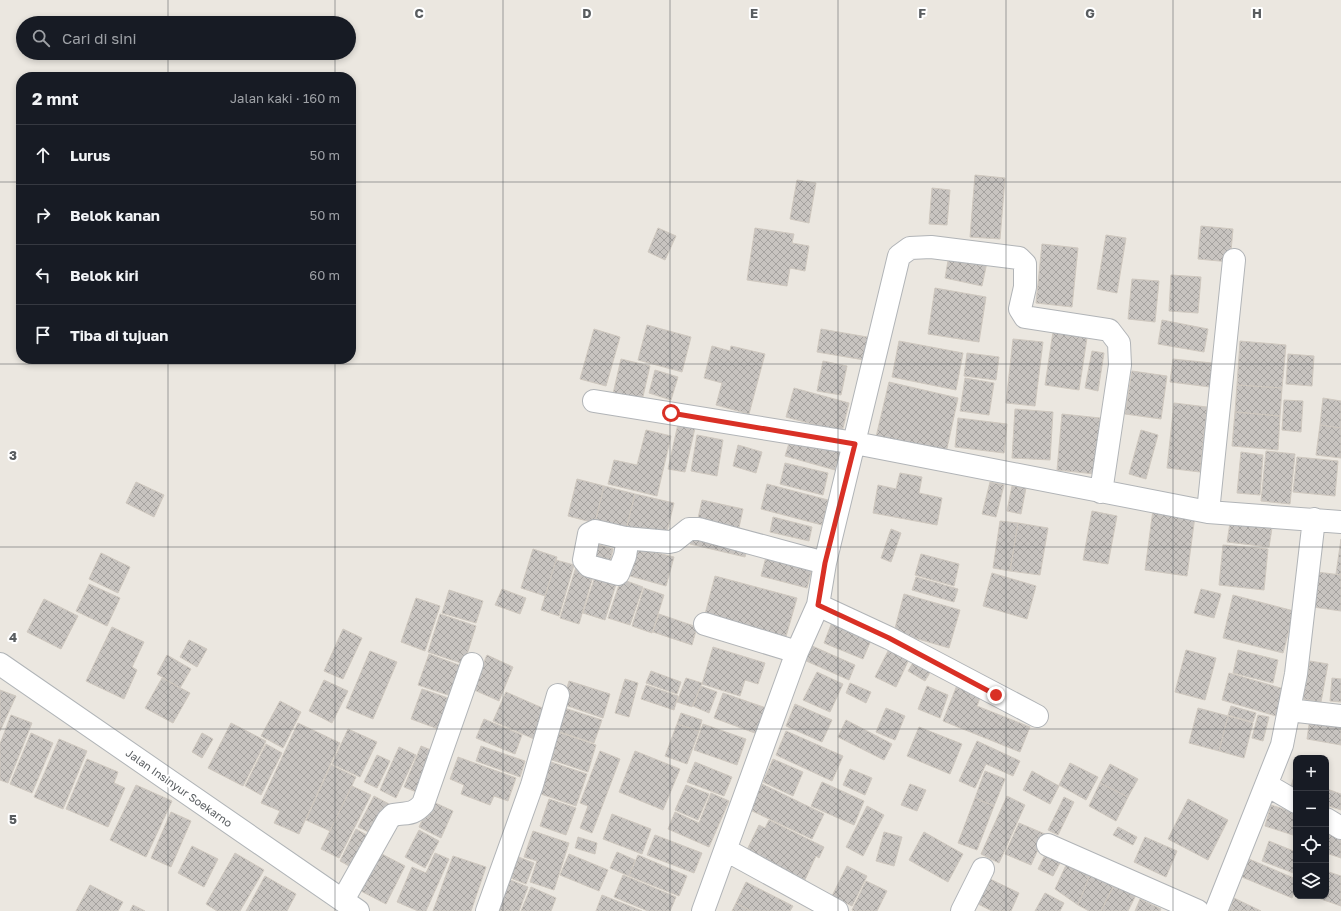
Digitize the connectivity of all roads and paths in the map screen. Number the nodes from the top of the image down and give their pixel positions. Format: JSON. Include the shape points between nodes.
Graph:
{"nodes":[{"id":1,"x":1234,"y":260,"type":"dead end"},
{"id":2,"x":594,"y":401,"type":"dead end"},
{"id":3,"x":855,"y":444,"type":"junction"},
{"id":4,"x":1101,"y":492,"type":"junction"},
{"id":5,"x":1208,"y":512,"type":"junction"},
{"id":6,"x":1314,"y":519,"type":"junction"},
{"id":7,"x":1341,"y":522,"type":"edge"},
{"id":8,"x":628,"y":538,"type":"dead end"},
{"id":9,"x":825,"y":563,"type":"junction"},
{"id":10,"x":818,"y":605,"type":"junction"},
{"id":11,"x":705,"y":624,"type":"dead end"},
{"id":12,"x":797,"y":652,"type":"junction"},
{"id":13,"x":0,"y":664,"type":"edge"},
{"id":14,"x":472,"y":664,"type":"dead end"},
{"id":15,"x":558,"y":696,"type":"dead end"},
{"id":16,"x":1289,"y":710,"type":"junction"},
{"id":17,"x":1037,"y":716,"type":"dead end"},
{"id":18,"x":1341,"y":716,"type":"edge"},
{"id":19,"x":1267,"y":785,"type":"junction"},
{"id":20,"x":1293,"y":800,"type":"edge"},
{"id":21,"x":1329,"y":821,"type":"edge"},
{"id":22,"x":1341,"y":828,"type":"edge"},
{"id":23,"x":1048,"y":844,"type":"dead end"},
{"id":24,"x":726,"y":850,"type":"junction"},
{"id":25,"x":982,"y":869,"type":"dead end"},
{"id":26,"x":350,"y":906,"type":"edge"},
{"id":27,"x":486,"y":911,"type":"edge"},
{"id":28,"x":703,"y":911,"type":"edge"},
{"id":29,"x":837,"y":911,"type":"edge"},
{"id":30,"x":962,"y":911,"type":"edge"},
{"id":31,"x":1198,"y":911,"type":"edge"},
{"id":32,"x":1216,"y":911,"type":"edge"}],
"edges":[{"from":1,"to":5,"type":"street"},
{"from":2,"to":3,"type":"street"},
{"from":3,"to":4,"type":"street"},
{"from":3,"to":4,"type":"street","via":[[899,256],[910,248],[931,247],[1019,258],[1025,264],[1020,309],[1025,317],[1109,330],[1119,343],[1120,365]]},
{"from":3,"to":9,"type":"street"},
{"from":4,"to":5,"type":"street"},
{"from":5,"to":6,"type":"street"},
{"from":6,"to":7,"type":"street"},
{"from":6,"to":16,"type":"street","via":[[1296,674]]},
{"from":8,"to":9,"type":"street","via":[[674,541],[689,529],[698,529]]},
{"from":9,"to":10,"type":"street"},
{"from":10,"to":12,"type":"street"},
{"from":10,"to":17,"type":"street","via":[[889,638]]},
{"from":11,"to":12,"type":"street"},
{"from":12,"to":24,"type":"street"},
{"from":13,"to":26,"type":"street","name":"Jalan Insinyur Soekarno"},
{"from":14,"to":26,"type":"street","via":[[423,804],[417,811],[393,815],[388,820]]},
{"from":15,"to":27,"type":"street","via":[[532,785]]},
{"from":16,"to":18,"type":"street"},
{"from":16,"to":19,"type":"street","via":[[1282,745]]},
{"from":19,"to":20,"type":"street"},
{"from":19,"to":32,"type":"street"},
{"from":21,"to":22,"type":"street"},
{"from":23,"to":31,"type":"street"},
{"from":24,"to":28,"type":"street"},
{"from":24,"to":29,"type":"street"},
{"from":25,"to":30,"type":"street"}]}
